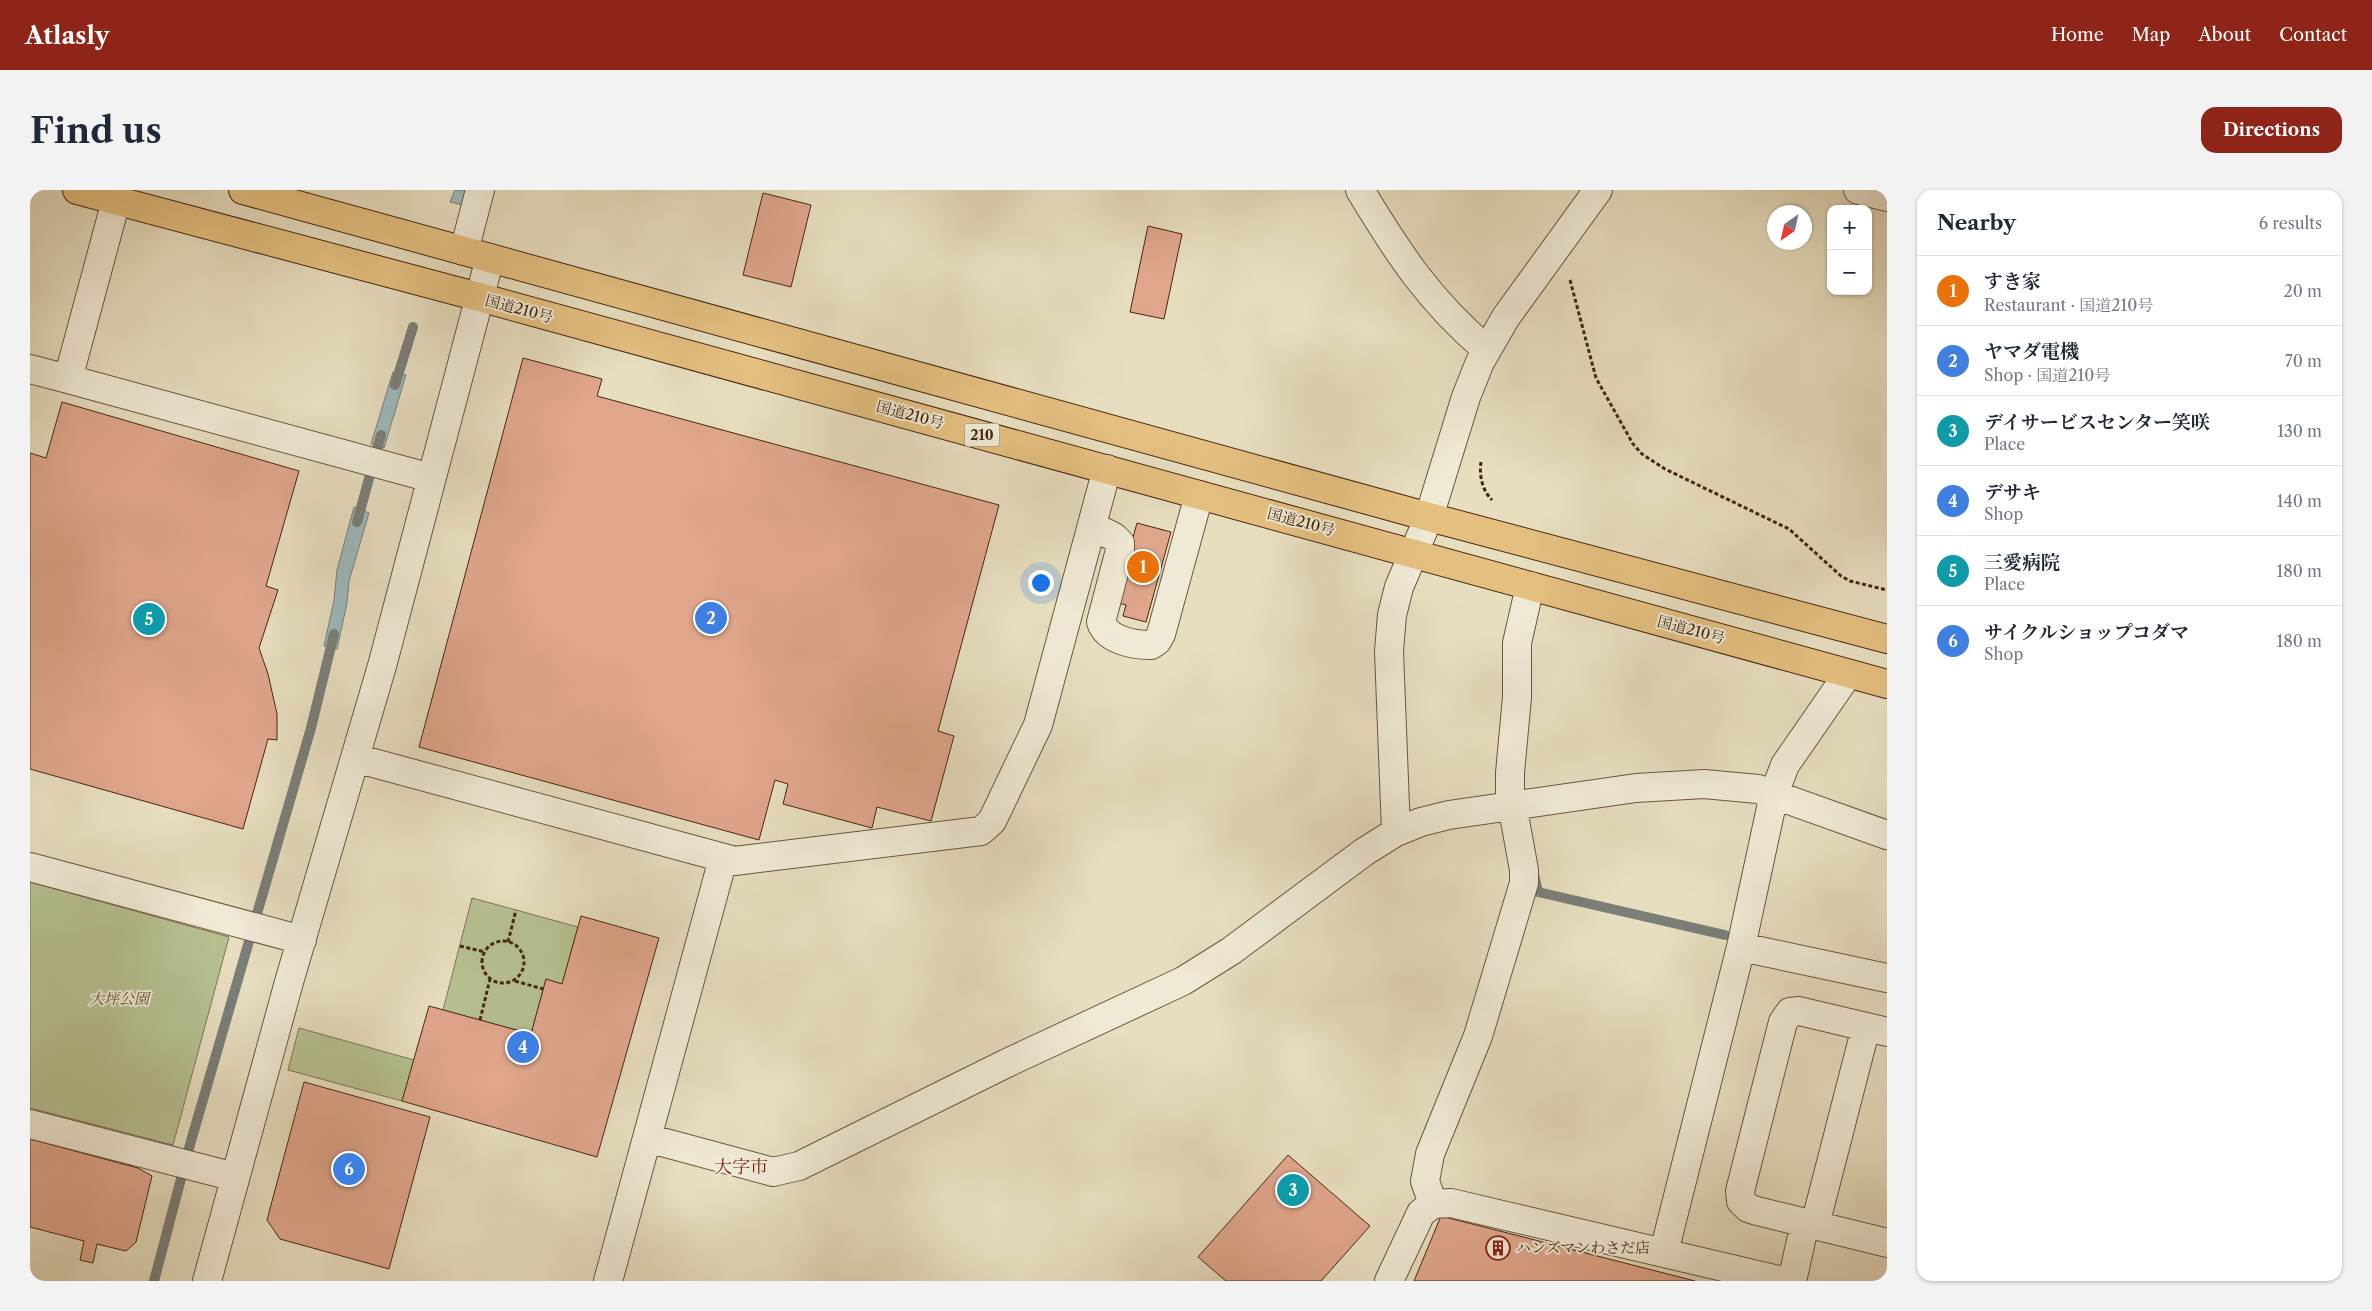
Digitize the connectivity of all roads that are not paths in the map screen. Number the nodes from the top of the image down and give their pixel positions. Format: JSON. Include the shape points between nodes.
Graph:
{"nodes":[{"id":1,"x":77,"y":190,"type":"edge"},
{"id":2,"x":243,"y":190,"type":"edge"},
{"id":3,"x":480,"y":190,"type":"edge"},
{"id":4,"x":1360,"y":190,"type":"edge"},
{"id":5,"x":1598,"y":190,"type":"edge"},
{"id":6,"x":1858,"y":190,"type":"edge"},
{"id":7,"x":1887,"y":197,"type":"edge"},
{"id":8,"x":116,"y":201,"type":"junction"},
{"id":9,"x":477,"y":255,"type":"junction"},
{"id":10,"x":479,"y":298,"type":"junction"},
{"id":11,"x":1487,"y":350,"type":"junction"},
{"id":12,"x":30,"y":369,"type":"edge"},
{"id":13,"x":68,"y":380,"type":"junction"},
{"id":14,"x":1107,"y":469,"type":"junction"},
{"id":15,"x":432,"y":478,"type":"junction"},
{"id":16,"x":1199,"y":495,"type":"junction"},
{"id":17,"x":1429,"y":517,"type":"junction"},
{"id":18,"x":1092,"y":526,"type":"junction"},
{"id":19,"x":1414,"y":553,"type":"junction"},
{"id":20,"x":1530,"y":586,"type":"junction"},
{"id":21,"x":1887,"y":639,"type":"edge"},
{"id":22,"x":1848,"y":674,"type":"junction"},
{"id":23,"x":1887,"y":684,"type":"edge"},
{"id":24,"x":356,"y":758,"type":"junction"},
{"id":25,"x":1774,"y":794,"type":"junction"},
{"id":26,"x":1512,"y":806,"type":"junction"},
{"id":27,"x":1396,"y":832,"type":"junction"},
{"id":28,"x":1887,"y":835,"type":"edge"},
{"id":29,"x":723,"y":859,"type":"junction"},
{"id":30,"x":30,"y":867,"type":"edge"},
{"id":31,"x":302,"y":940,"type":"junction"},
{"id":32,"x":1741,"y":947,"type":"junction"},
{"id":33,"x":1887,"y":978,"type":"edge"},
{"id":34,"x":1877,"y":1030,"type":"edge"},
{"id":35,"x":30,"y":1124,"type":"edge"},
{"id":36,"x":647,"y":1138,"type":"junction"},
{"id":37,"x":235,"y":1177,"type":"junction"},
{"id":38,"x":1433,"y":1204,"type":"junction"},
{"id":39,"x":1810,"y":1224,"type":"junction"},
{"id":40,"x":1887,"y":1243,"type":"edge"},
{"id":41,"x":1664,"y":1252,"type":"junction"},
{"id":42,"x":207,"y":1281,"type":"edge"},
{"id":43,"x":608,"y":1281,"type":"edge"},
{"id":44,"x":1389,"y":1281,"type":"edge"},
{"id":45,"x":1783,"y":1281,"type":"edge"},
{"id":46,"x":1792,"y":1281,"type":"edge"}],
"edges":[{"from":1,"to":8,"type":"highway","name":"国道210号","number":"210"},
{"from":2,"to":9,"type":"highway"},
{"from":3,"to":9,"type":"street"},
{"from":4,"to":11,"type":"street","via":[[1412,272],[1464,331]]},
{"from":5,"to":11,"type":"street","via":[[1506,317]]},
{"from":6,"to":7,"type":"street"},
{"from":8,"to":10,"type":"highway","name":"国道210号","number":"210"},
{"from":8,"to":13,"type":"street"},
{"from":9,"to":10,"type":"street"},
{"from":9,"to":17,"type":"highway"},
{"from":10,"to":14,"type":"highway","name":"国道210号","number":"210"},
{"from":10,"to":15,"type":"street"},
{"from":11,"to":17,"type":"street","via":[[1466,397]]},
{"from":12,"to":13,"type":"street"},
{"from":13,"to":15,"type":"street"},
{"from":14,"to":16,"type":"highway","name":"国道210号","number":"210"},
{"from":14,"to":18,"type":"street"},
{"from":15,"to":24,"type":"street"},
{"from":16,"to":18,"type":"street","via":[[1161,634],[1151,645],[1111,637],[1103,629],[1101,622],[1120,543]]},
{"from":16,"to":19,"type":"highway","name":"国道210号","number":"210"},
{"from":17,"to":19,"type":"street"},
{"from":17,"to":21,"type":"highway"},
{"from":18,"to":29,"type":"street","via":[[1038,725],[987,827],[964,834],[747,861]]},
{"from":19,"to":20,"type":"highway","name":"国道210号","number":"210"},
{"from":19,"to":27,"type":"street","via":[[1399,587],[1390,633]]},
{"from":20,"to":22,"type":"highway","name":"国道210号","number":"210"},
{"from":20,"to":26,"type":"street","via":[[1517,643],[1517,697],[1510,773]]},
{"from":22,"to":23,"type":"highway","name":"国道210号","number":"210"},
{"from":22,"to":25,"type":"street","via":[[1785,765]]},
{"from":24,"to":29,"type":"street"},
{"from":24,"to":31,"type":"street"},
{"from":25,"to":26,"type":"street","via":[[1742,786],[1684,784]]},
{"from":25,"to":28,"type":"street"},
{"from":25,"to":32,"type":"street"},
{"from":26,"to":27,"type":"street","via":[[1450,815]]},
{"from":26,"to":38,"type":"street","via":[[1524,883],[1478,1036],[1430,1154],[1425,1181]]},
{"from":27,"to":36,"type":"street","via":[[1183,981],[1007,1063],[799,1166],[773,1172]]},
{"from":29,"to":36,"type":"street"},
{"from":30,"to":31,"type":"street"},
{"from":31,"to":37,"type":"street"},
{"from":32,"to":33,"type":"street"},
{"from":32,"to":41,"type":"street"},
{"from":34,"to":39,"type":"street"},
{"from":34,"to":39,"type":"street","via":[[1799,1011],[1790,1012],[1783,1022],[1740,1191],[1741,1201],[1757,1211]]},
{"from":35,"to":37,"type":"street"},
{"from":36,"to":43,"type":"street"},
{"from":37,"to":42,"type":"street"},
{"from":38,"to":41,"type":"street","via":[[1469,1205]]},
{"from":38,"to":44,"type":"street","via":[[1426,1207],[1416,1220]]},
{"from":39,"to":40,"type":"street"},
{"from":39,"to":46,"type":"street"},
{"from":41,"to":45,"type":"street"}]}
